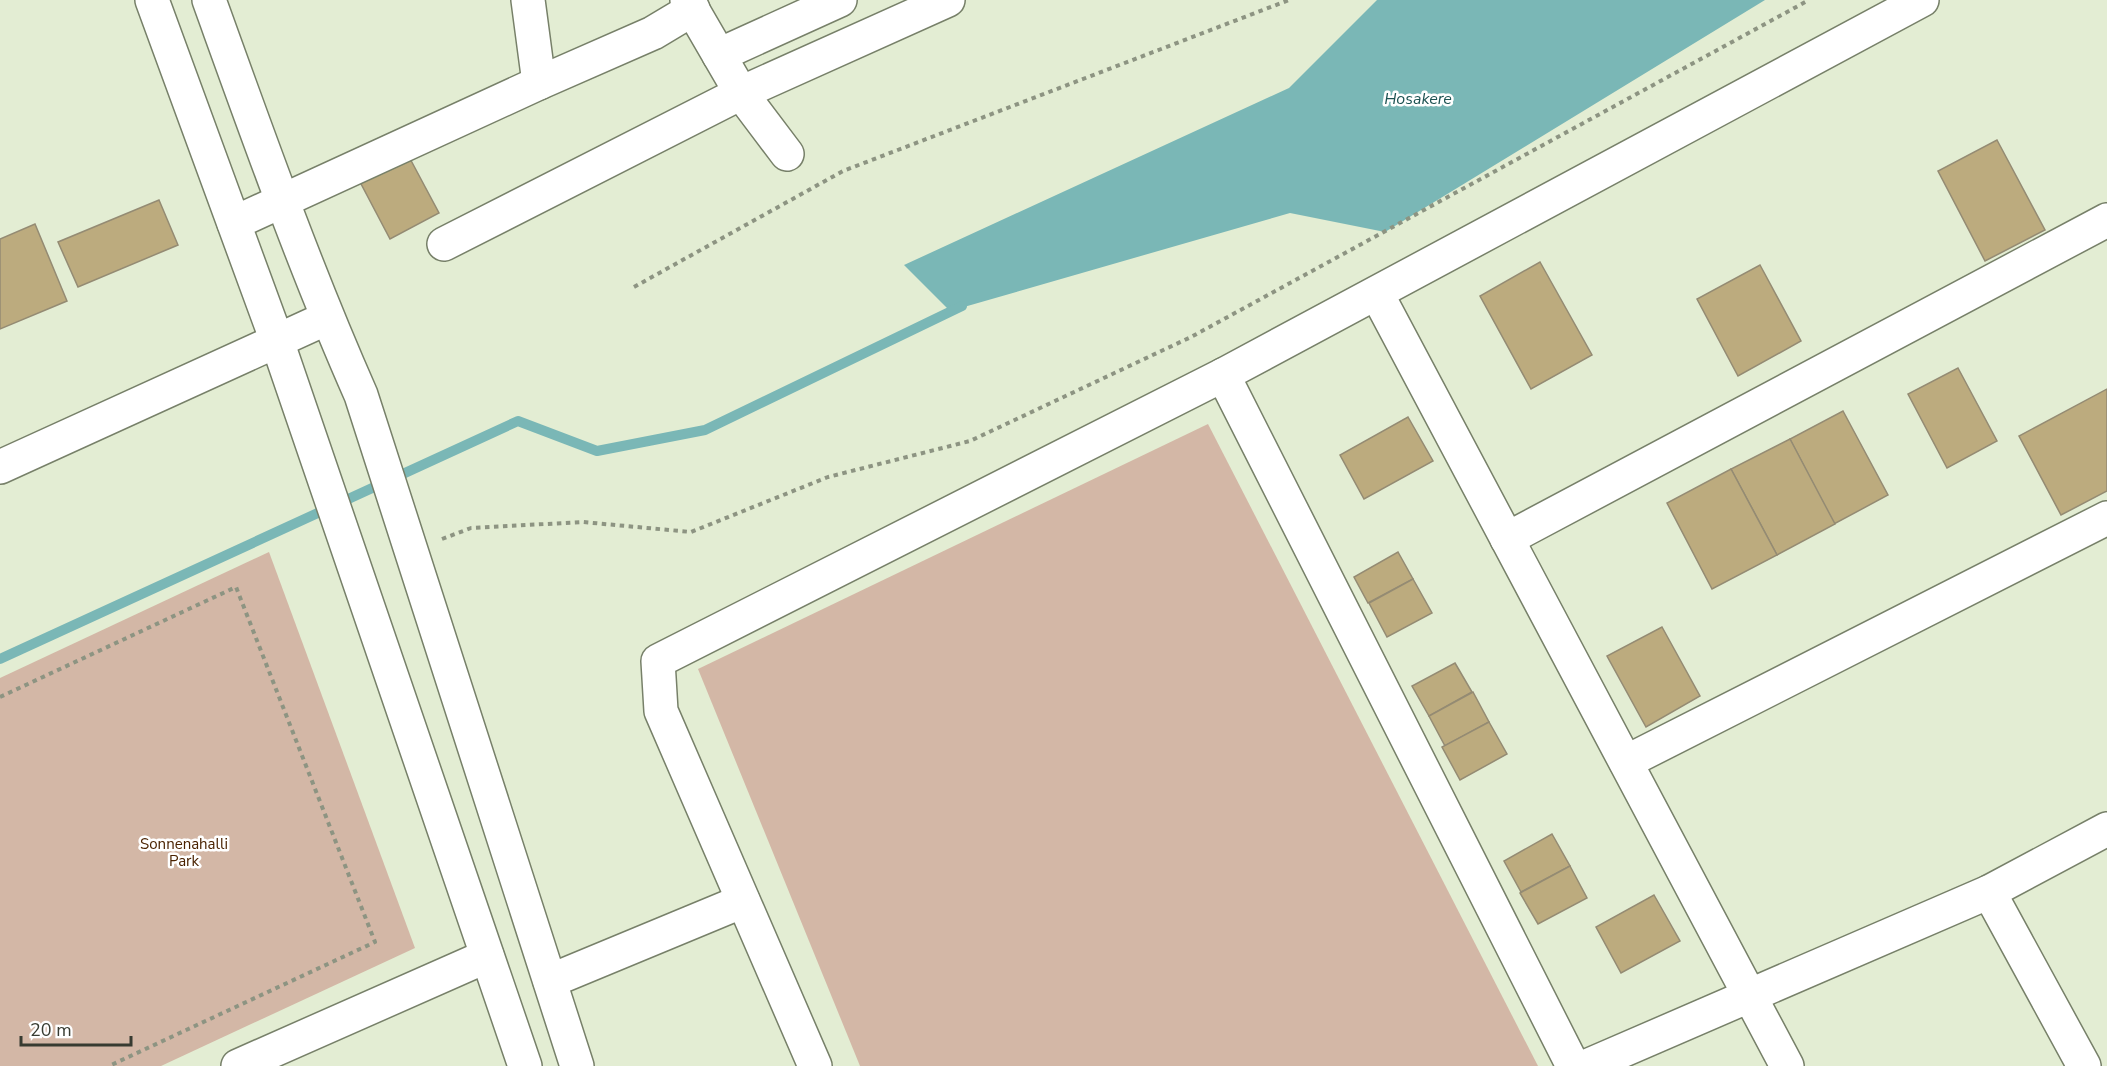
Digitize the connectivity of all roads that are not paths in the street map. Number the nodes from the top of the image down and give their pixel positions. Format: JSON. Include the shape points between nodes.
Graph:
{"nodes":[{"id":1,"x":152,"y":0,"type":"edge"},
{"id":2,"x":209,"y":0,"type":"edge"},
{"id":3,"x":528,"y":0,"type":"edge"},
{"id":4,"x":840,"y":0,"type":"edge"},
{"id":5,"x":948,"y":0,"type":"edge"},
{"id":6,"x":1922,"y":0,"type":"edge"},
{"id":7,"x":690,"y":5,"type":"edge"},
{"id":8,"x":719,"y":55,"type":"junction"},
{"id":9,"x":539,"y":83,"type":"junction"},
{"id":10,"x":741,"y":93,"type":"junction"},
{"id":11,"x":787,"y":154,"type":"dead end"},
{"id":12,"x":282,"y":202,"type":"junction"},
{"id":13,"x":2107,"y":220,"type":"edge"},
{"id":14,"x":234,"y":223,"type":"junction"},
{"id":15,"x":444,"y":244,"type":"dead end"},
{"id":16,"x":1377,"y":294,"type":"junction"},
{"id":17,"x":327,"y":318,"type":"junction"},
{"id":18,"x":277,"y":341,"type":"junction"},
{"id":19,"x":1224,"y":375,"type":"junction"},
{"id":20,"x":0,"y":467,"type":"edge"},
{"id":21,"x":2107,"y":518,"type":"edge"},
{"id":22,"x":1507,"y":539,"type":"junction"},
{"id":23,"x":1626,"y":762,"type":"junction"},
{"id":24,"x":2107,"y":829,"type":"edge"},
{"id":25,"x":1989,"y":892,"type":"junction"},
{"id":26,"x":744,"y":902,"type":"junction"},
{"id":27,"x":487,"y":956,"type":"junction"},
{"id":28,"x":550,"y":981,"type":"junction"},
{"id":29,"x":1749,"y":995,"type":"junction"},
{"id":30,"x":238,"y":1066,"type":"edge"},
{"id":31,"x":525,"y":1066,"type":"edge"},
{"id":32,"x":577,"y":1066,"type":"edge"},
{"id":33,"x":814,"y":1066,"type":"edge"},
{"id":34,"x":1573,"y":1066,"type":"edge"},
{"id":35,"x":1587,"y":1066,"type":"edge"},
{"id":36,"x":1787,"y":1066,"type":"edge"},
{"id":37,"x":2084,"y":1066,"type":"edge"}],
"edges":[{"from":1,"to":14,"type":"street"},
{"from":2,"to":12,"type":"street"},
{"from":3,"to":9,"type":"street"},
{"from":4,"to":8,"type":"street"},
{"from":5,"to":10,"type":"street"},
{"from":6,"to":16,"type":"street"},
{"from":7,"to":8,"type":"street"},
{"from":7,"to":9,"type":"street","via":[[653,33]]},
{"from":8,"to":10,"type":"street"},
{"from":9,"to":12,"type":"street"},
{"from":10,"to":11,"type":"street"},
{"from":10,"to":15,"type":"street"},
{"from":12,"to":14,"type":"street"},
{"from":12,"to":17,"type":"street"},
{"from":13,"to":22,"type":"street"},
{"from":14,"to":18,"type":"street"},
{"from":16,"to":19,"type":"street"},
{"from":16,"to":22,"type":"street"},
{"from":17,"to":18,"type":"street"},
{"from":17,"to":28,"type":"street","via":[[361,395]]},
{"from":18,"to":20,"type":"street"},
{"from":18,"to":27,"type":"street"},
{"from":19,"to":26,"type":"street","via":[[658,661],[661,711]]},
{"from":19,"to":34,"type":"street"},
{"from":21,"to":23,"type":"street"},
{"from":22,"to":23,"type":"street"},
{"from":23,"to":29,"type":"street"},
{"from":24,"to":25,"type":"street"},
{"from":25,"to":29,"type":"street"},
{"from":25,"to":37,"type":"street"},
{"from":26,"to":28,"type":"street"},
{"from":26,"to":33,"type":"street"},
{"from":27,"to":30,"type":"street"},
{"from":27,"to":31,"type":"street"},
{"from":28,"to":32,"type":"street"},
{"from":29,"to":35,"type":"street"},
{"from":29,"to":36,"type":"street"}]}
